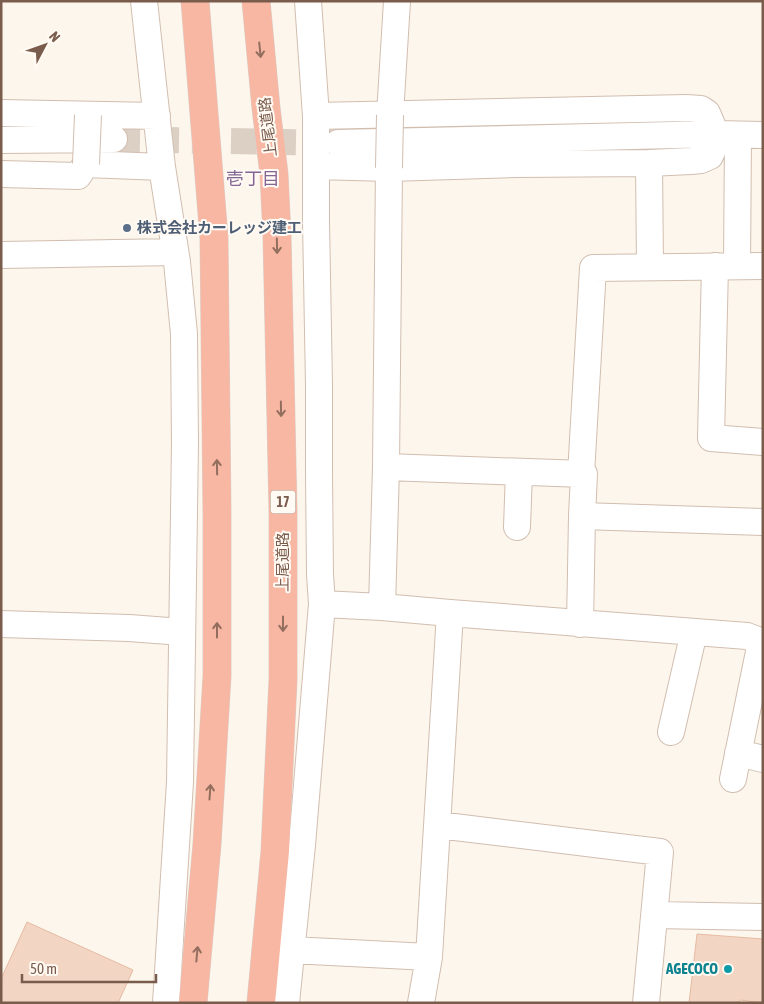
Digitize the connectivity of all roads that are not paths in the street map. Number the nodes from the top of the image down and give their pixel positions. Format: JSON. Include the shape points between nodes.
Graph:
{"nodes":[{"id":1,"x":144,"y":1,"type":"edge"},
{"id":2,"x":195,"y":1,"type":"edge"},
{"id":3,"x":256,"y":1,"type":"edge"},
{"id":4,"x":308,"y":1,"type":"edge"},
{"id":5,"x":397,"y":1,"type":"edge"},
{"id":6,"x":1,"y":113,"type":"edge"},
{"id":7,"x":88,"y":115,"type":"junction"},
{"id":8,"x":390,"y":115,"type":"junction"},
{"id":9,"x":157,"y":116,"type":"junction"},
{"id":10,"x":316,"y":116,"type":"junction"},
{"id":11,"x":739,"y":135,"type":"edge"},
{"id":12,"x":114,"y":139,"type":"tunnel mouth"},
{"id":13,"x":1,"y":140,"type":"edge"},
{"id":14,"x":338,"y":143,"type":"tunnel mouth"},
{"id":15,"x":649,"y":163,"type":"junction"},
{"id":16,"x":86,"y":164,"type":"junction"},
{"id":17,"x":316,"y":166,"type":"junction"},
{"id":18,"x":162,"y":167,"type":"junction"},
{"id":19,"x":389,"y":168,"type":"junction"},
{"id":20,"x":1,"y":174,"type":"edge"},
{"id":21,"x":175,"y":252,"type":"junction"},
{"id":22,"x":1,"y":255,"type":"edge"},
{"id":23,"x":726,"y":266,"type":"junction"},
{"id":24,"x":763,"y":266,"type":"edge"},
{"id":25,"x":650,"y":267,"type":"junction"},
{"id":26,"x":763,"y":442,"type":"edge"},
{"id":27,"x":386,"y":467,"type":"junction"},
{"id":28,"x":520,"y":472,"type":"junction"},
{"id":29,"x":581,"y":474,"type":"junction"},
{"id":30,"x":582,"y":516,"type":"junction"},
{"id":31,"x":763,"y":522,"type":"edge"},
{"id":32,"x":517,"y":527,"type":"dead end"},
{"id":33,"x":322,"y":604,"type":"junction"},
{"id":34,"x":382,"y":607,"type":"junction"},
{"id":35,"x":450,"y":613,"type":"junction"},
{"id":36,"x":1,"y":624,"type":"edge"},
{"id":37,"x":580,"y":624,"type":"junction"},
{"id":38,"x":182,"y":632,"type":"junction"},
{"id":39,"x":694,"y":632,"type":"junction"},
{"id":40,"x":762,"y":642,"type":"edge"},
{"id":41,"x":671,"y":732,"type":"dead end"},
{"id":42,"x":751,"y":756,"type":"edge"},
{"id":43,"x":733,"y":779,"type":"dead end"},
{"id":44,"x":438,"y":825,"type":"junction"},
{"id":45,"x":655,"y":915,"type":"junction"},
{"id":46,"x":763,"y":917,"type":"edge"},
{"id":47,"x":291,"y":950,"type":"junction"},
{"id":48,"x":428,"y":957,"type":"junction"},
{"id":49,"x":166,"y":1003,"type":"edge"},
{"id":50,"x":193,"y":1003,"type":"edge"},
{"id":51,"x":261,"y":1003,"type":"edge"},
{"id":52,"x":286,"y":1003,"type":"edge"},
{"id":53,"x":421,"y":1003,"type":"edge"},
{"id":54,"x":646,"y":1003,"type":"edge"}],
"edges":[{"from":1,"to":9,"type":"street"},
{"from":50,"to":2,"type":"highway","one_way":true,"via":[[217,676],[214,238]]},
{"from":3,"to":51,"type":"highway","name":"上尾道路","number":"17","one_way":true,"via":[[277,236],[283,511],[282,690],[275,851]]},
{"from":4,"to":10,"type":"street"},
{"from":5,"to":8,"type":"street"},
{"from":6,"to":7,"type":"street"},
{"from":7,"to":9,"type":"street"},
{"from":7,"to":16,"type":"street","bridge":true},
{"from":8,"to":10,"type":"street"},
{"from":8,"to":11,"type":"street","via":[[686,108],[707,113]]},
{"from":8,"to":19,"type":"street","bridge":true},
{"from":9,"to":18,"type":"street"},
{"from":10,"to":17,"type":"street"},
{"from":11,"to":14,"type":"street"},
{"from":11,"to":15,"type":"street","via":[[714,147],[710,156],[701,160]]},
{"from":11,"to":23,"type":"street"},
{"from":12,"to":13,"type":"street"},
{"from":15,"to":19,"type":"street"},
{"from":15,"to":25,"type":"street"},
{"from":16,"to":18,"type":"street"},
{"from":16,"to":20,"type":"street","via":[[78,176]]},
{"from":17,"to":19,"type":"street"},
{"from":17,"to":33,"type":"street"},
{"from":18,"to":21,"type":"street"},
{"from":19,"to":27,"type":"street"},
{"from":21,"to":22,"type":"street"},
{"from":21,"to":38,"type":"street","via":[[184,334]]},
{"from":23,"to":24,"type":"street"},
{"from":23,"to":25,"type":"street"},
{"from":23,"to":26,"type":"street","via":[[711,438]]},
{"from":25,"to":29,"type":"street","via":[[593,268]]},
{"from":27,"to":28,"type":"street"},
{"from":27,"to":34,"type":"street"},
{"from":28,"to":29,"type":"street"},
{"from":28,"to":32,"type":"street"},
{"from":29,"to":30,"type":"street","via":[[584,474]]},
{"from":30,"to":31,"type":"street"},
{"from":30,"to":37,"type":"street"},
{"from":33,"to":34,"type":"street"},
{"from":33,"to":47,"type":"street"},
{"from":34,"to":35,"type":"street"},
{"from":35,"to":37,"type":"street"},
{"from":35,"to":44,"type":"street"},
{"from":36,"to":38,"type":"street"},
{"from":37,"to":39,"type":"street"},
{"from":38,"to":49,"type":"street","via":[[180,782]]},
{"from":39,"to":40,"type":"street","via":[[747,636]]},
{"from":39,"to":41,"type":"street"},
{"from":40,"to":42,"type":"street"},
{"from":42,"to":43,"type":"street"},
{"from":44,"to":45,"type":"street","via":[[660,852]]},
{"from":44,"to":48,"type":"street"},
{"from":45,"to":46,"type":"street"},
{"from":45,"to":54,"type":"street"},
{"from":47,"to":48,"type":"street"},
{"from":47,"to":52,"type":"street"},
{"from":48,"to":53,"type":"street"}]}
